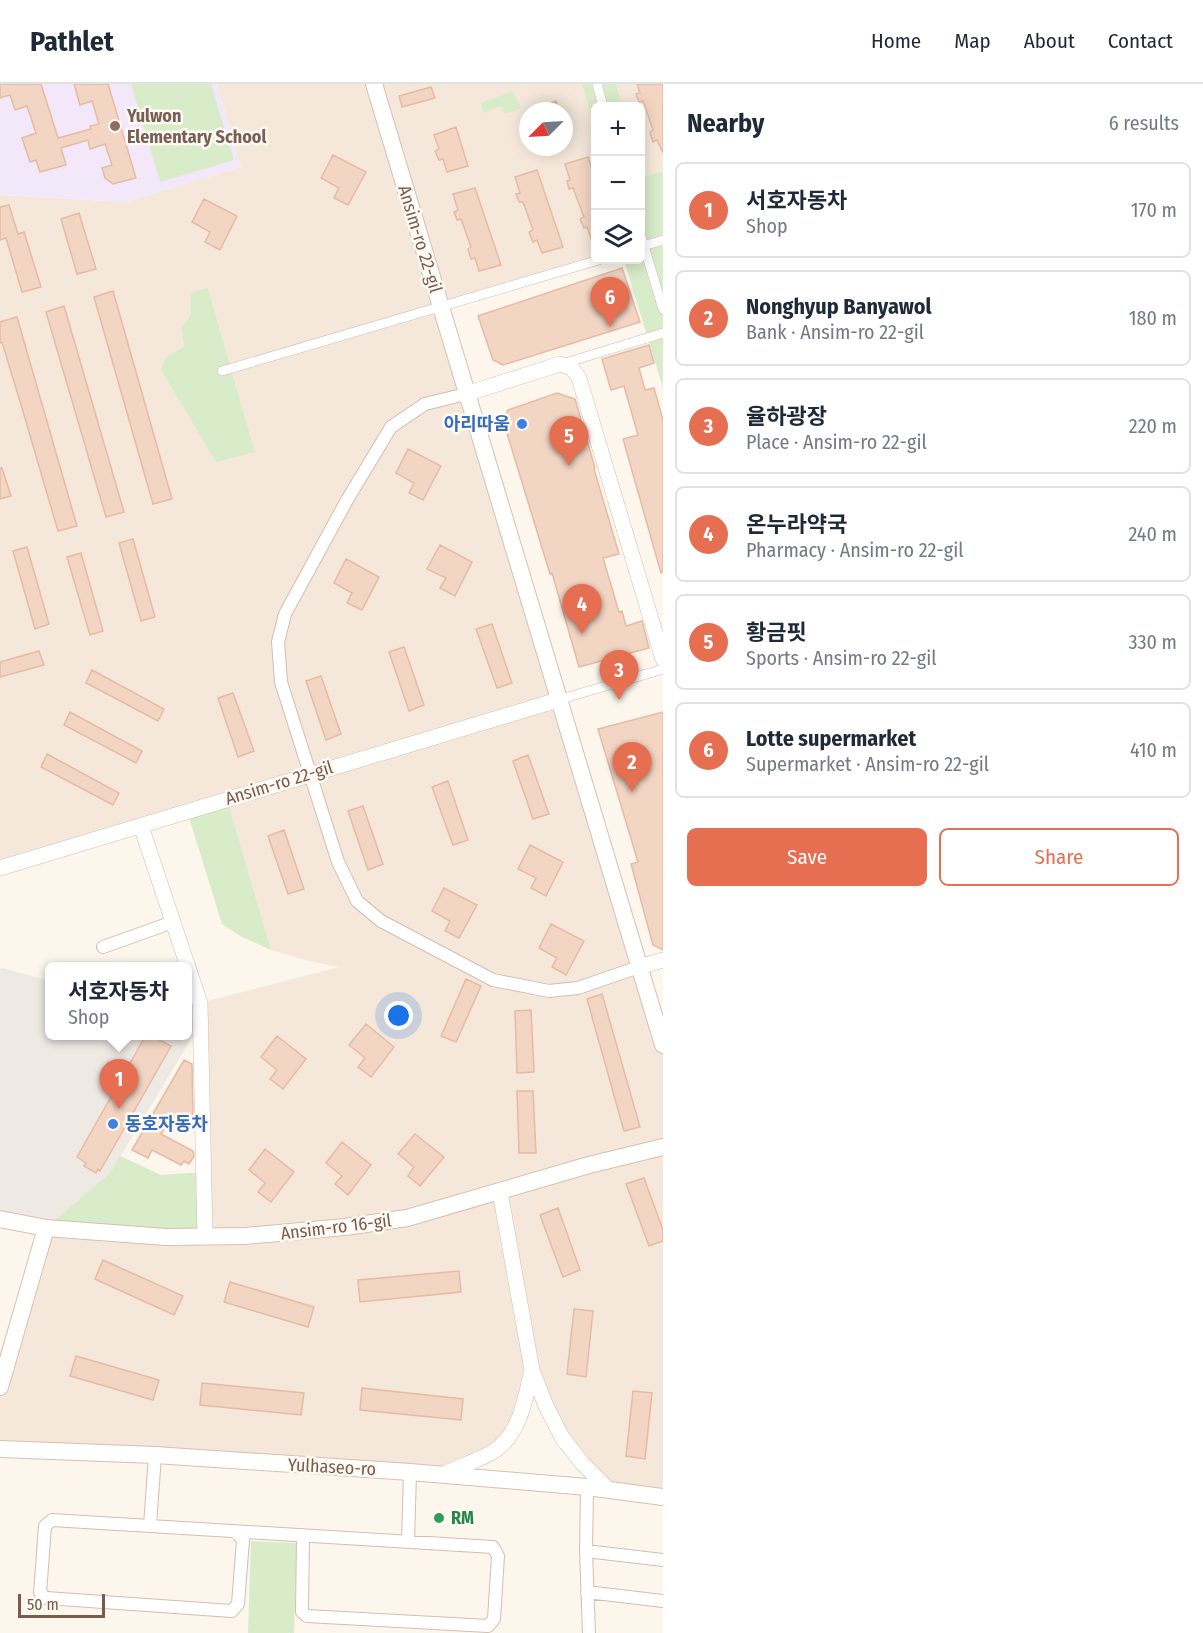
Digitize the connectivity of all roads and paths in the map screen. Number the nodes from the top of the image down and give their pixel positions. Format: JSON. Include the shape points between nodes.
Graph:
{"nodes":[{"id":1,"x":374,"y":84,"type":"edge"},
{"id":2,"x":597,"y":84,"type":"edge"},
{"id":3,"x":602,"y":102,"type":"edge"},
{"id":4,"x":663,"y":240,"type":"edge"},
{"id":5,"x":645,"y":245,"type":"edge"},
{"id":6,"x":645,"y":250,"type":"edge"},
{"id":7,"x":591,"y":262,"type":"edge"},
{"id":8,"x":440,"y":305,"type":"junction"},
{"id":9,"x":663,"y":309,"type":"edge"},
{"id":10,"x":663,"y":333,"type":"edge"},
{"id":11,"x":560,"y":364,"type":"junction"},
{"id":12,"x":222,"y":370,"type":"dead end"},
{"id":13,"x":466,"y":394,"type":"junction"},
{"id":14,"x":663,"y":659,"type":"edge"},
{"id":15,"x":663,"y":669,"type":"edge"},
{"id":16,"x":558,"y":700,"type":"junction"},
{"id":17,"x":310,"y":774,"type":"junction"},
{"id":18,"x":141,"y":826,"type":"junction"},
{"id":19,"x":0,"y":868,"type":"edge"},
{"id":20,"x":173,"y":922,"type":"junction"},
{"id":21,"x":103,"y":947,"type":"dead end"},
{"id":22,"x":663,"y":960,"type":"edge"},
{"id":23,"x":186,"y":962,"type":"edge"},
{"id":24,"x":639,"y":967,"type":"junction"},
{"id":25,"x":192,"y":979,"type":"edge"},
{"id":26,"x":663,"y":1045,"type":"edge"},
{"id":27,"x":663,"y":1147,"type":"edge"},
{"id":28,"x":500,"y":1191,"type":"junction"},
{"id":29,"x":0,"y":1220,"type":"edge"},
{"id":30,"x":46,"y":1228,"type":"junction"},
{"id":31,"x":205,"y":1237,"type":"junction"},
{"id":32,"x":532,"y":1370,"type":"junction"},
{"id":33,"x":0,"y":1387,"type":"edge"},
{"id":34,"x":0,"y":1449,"type":"edge"},
{"id":35,"x":155,"y":1455,"type":"junction"},
{"id":36,"x":410,"y":1472,"type":"junction"},
{"id":37,"x":444,"y":1474,"type":"junction"},
{"id":38,"x":586,"y":1487,"type":"junction"},
{"id":39,"x":609,"y":1490,"type":"junction"},
{"id":40,"x":663,"y":1497,"type":"edge"},
{"id":41,"x":150,"y":1526,"type":"junction"},
{"id":42,"x":235,"y":1532,"type":"junction"},
{"id":43,"x":303,"y":1537,"type":"junction"},
{"id":44,"x":408,"y":1542,"type":"junction"},
{"id":45,"x":586,"y":1551,"type":"junction"},
{"id":46,"x":663,"y":1560,"type":"edge"},
{"id":47,"x":586,"y":1592,"type":"junction"},
{"id":48,"x":663,"y":1601,"type":"edge"},
{"id":49,"x":589,"y":1633,"type":"edge"}],
"edges":[{"from":1,"to":8,"type":"main road","name":"Ansim-ro 22-gil"},
{"from":2,"to":3,"type":"street"},
{"from":4,"to":5,"type":"street"},
{"from":6,"to":9,"type":"street"},
{"from":7,"to":8,"type":"street"},
{"from":8,"to":12,"type":"street"},
{"from":8,"to":13,"type":"main road","name":"Ansim-ro 22-gil"},
{"from":10,"to":11,"type":"street"},
{"from":11,"to":13,"type":"street"},
{"from":11,"to":14,"type":"street","via":[[572,368],[579,378]]},
{"from":13,"to":16,"type":"main road","name":"Ansim-ro 22-gil"},
{"from":13,"to":17,"type":"street","via":[[425,404],[391,427],[285,614],[278,642],[281,682]]},
{"from":15,"to":16,"type":"street"},
{"from":16,"to":17,"type":"street","name":"Ansim-ro 22-gil"},
{"from":16,"to":24,"type":"main road","name":"Ansim-ro 22-gil"},
{"from":17,"to":18,"type":"street","name":"Ansim-ro 22-gil"},
{"from":17,"to":24,"type":"street","via":[[343,872],[357,901],[381,921],[493,980],[549,991],[578,988]]},
{"from":18,"to":19,"type":"street","name":"Ansim-ro 22-gil"},
{"from":18,"to":20,"type":"street"},
{"from":20,"to":21,"type":"street"},
{"from":20,"to":23,"type":"street"},
{"from":22,"to":24,"type":"street"},
{"from":24,"to":26,"type":"main road","name":"Ansim-ro 22-gil"},
{"from":25,"to":31,"type":"street","via":[[200,1003]]},
{"from":27,"to":28,"type":"main road","name":"Ansim-ro 16-gil"},
{"from":28,"to":31,"type":"main road","name":"Ansim-ro 16-gil","via":[[407,1218],[334,1228]]},
{"from":28,"to":32,"type":"street"},
{"from":29,"to":30,"type":"main road","name":"Ansim-ro 16-gil"},
{"from":30,"to":31,"type":"main road","name":"Ansim-ro 16-gil"},
{"from":30,"to":33,"type":"main road"},
{"from":32,"to":37,"type":"street","via":[[513,1432],[493,1452]]},
{"from":32,"to":39,"type":"street","via":[[563,1439]]},
{"from":34,"to":35,"type":"main road","name":"Yulhaseo-ro"},
{"from":35,"to":36,"type":"main road","name":"Yulhaseo-ro"},
{"from":35,"to":41,"type":"street"},
{"from":36,"to":37,"type":"main road","name":"Yulhaseo-ro"},
{"from":36,"to":44,"type":"street"},
{"from":37,"to":38,"type":"main road","name":"Yulhaseo-ro"},
{"from":38,"to":39,"type":"main road","name":"Yulhaseo-ro"},
{"from":38,"to":45,"type":"street"},
{"from":39,"to":40,"type":"main road","name":"Yulhaseo-ro"},
{"from":41,"to":42,"type":"street"},
{"from":41,"to":42,"type":"street","via":[[52,1520],[45,1526],[40,1593],[46,1598],[232,1611],[238,1604],[243,1540]]},
{"from":42,"to":43,"type":"street"},
{"from":43,"to":44,"type":"street"},
{"from":43,"to":44,"type":"street","via":[[302,1612],[307,1616],[488,1626],[494,1619],[498,1556],[493,1547]]},
{"from":45,"to":46,"type":"street"},
{"from":45,"to":47,"type":"street"},
{"from":47,"to":48,"type":"street"},
{"from":47,"to":49,"type":"street"}]}
